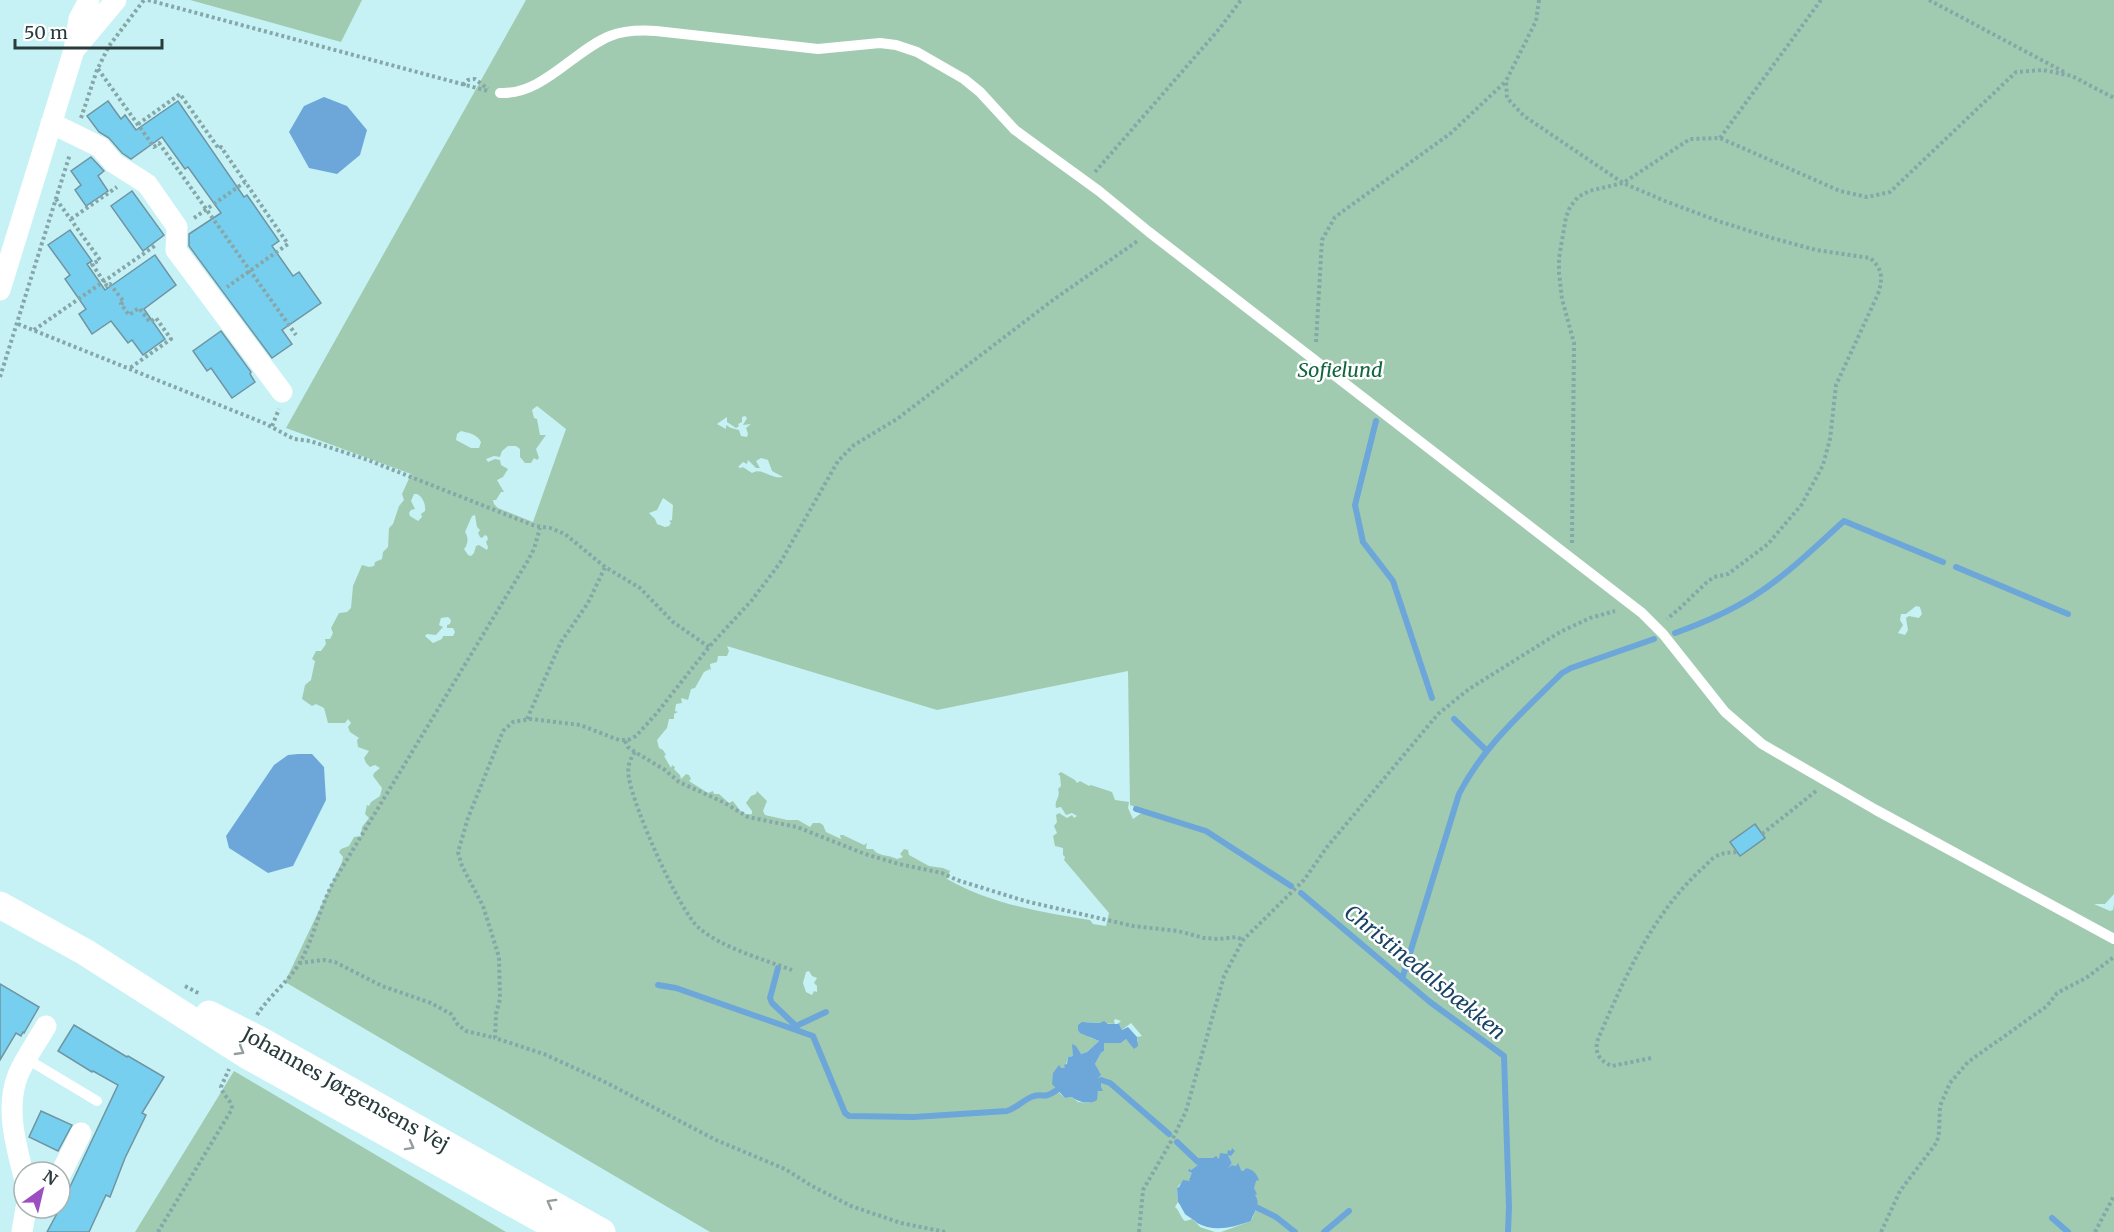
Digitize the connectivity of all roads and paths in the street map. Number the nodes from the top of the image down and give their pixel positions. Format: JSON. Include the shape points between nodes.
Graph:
{"nodes":[{"id":1,"x":89,"y":0,"type":"edge"},
{"id":2,"x":116,"y":0,"type":"edge"},
{"id":3,"x":146,"y":0,"type":"edge"},
{"id":4,"x":1241,"y":0,"type":"edge"},
{"id":5,"x":1539,"y":0,"type":"edge"},
{"id":6,"x":1821,"y":0,"type":"edge"},
{"id":7,"x":1929,"y":0,"type":"edge"},
{"id":8,"x":74,"y":50,"type":"junction"},
{"id":9,"x":98,"y":68,"type":"junction"},
{"id":10,"x":2072,"y":76,"type":"junction"},
{"id":11,"x":1506,"y":81,"type":"junction"},
{"id":12,"x":480,"y":82,"type":"dead end"},
{"id":13,"x":463,"y":85,"type":"junction"},
{"id":14,"x":468,"y":87,"type":"dead end"},
{"id":15,"x":500,"y":93,"type":"dead end"},
{"id":16,"x":2114,"y":98,"type":"edge"},
{"id":17,"x":51,"y":123,"type":"junction"},
{"id":18,"x":138,"y":124,"type":"junction"},
{"id":19,"x":76,"y":134,"type":"junction"},
{"id":20,"x":1720,"y":138,"type":"junction"},
{"id":21,"x":134,"y":176,"type":"junction"},
{"id":22,"x":245,"y":182,"type":"junction"},
{"id":23,"x":1087,"y":182,"type":"junction"},
{"id":24,"x":1623,"y":183,"type":"junction"},
{"id":25,"x":56,"y":198,"type":"junction"},
{"id":26,"x":207,"y":209,"type":"junction"},
{"id":27,"x":71,"y":219,"type":"junction"},
{"id":28,"x":177,"y":230,"type":"junction"},
{"id":29,"x":1149,"y":232,"type":"junction"},
{"id":30,"x":250,"y":271,"type":"junction"},
{"id":31,"x":104,"y":281,"type":"junction"},
{"id":32,"x":0,"y":290,"type":"edge"},
{"id":33,"x":212,"y":298,"type":"junction"},
{"id":34,"x":18,"y":324,"type":"junction"},
{"id":35,"x":34,"y":330,"type":"junction"},
{"id":36,"x":296,"y":335,"type":"dead end"},
{"id":37,"x":1314,"y":360,"type":"junction"},
{"id":38,"x":130,"y":368,"type":"junction"},
{"id":39,"x":0,"y":376,"type":"edge"},
{"id":40,"x":282,"y":392,"type":"dead end"},
{"id":41,"x":276,"y":417,"type":"dead end"},
{"id":42,"x":272,"y":426,"type":"junction"},
{"id":43,"x":540,"y":528,"type":"junction"},
{"id":44,"x":1572,"y":558,"type":"junction"},
{"id":45,"x":605,"y":567,"type":"junction"},
{"id":46,"x":1627,"y":601,"type":"junction"},
{"id":47,"x":1656,"y":626,"type":"junction"},
{"id":48,"x":709,"y":647,"type":"junction"},
{"id":49,"x":526,"y":719,"type":"junction"},
{"id":50,"x":625,"y":741,"type":"junction"},
{"id":51,"x":635,"y":752,"type":"junction"},
{"id":52,"x":1824,"y":781,"type":"junction"},
{"id":53,"x":1764,"y":832,"type":"dead end"},
{"id":54,"x":1737,"y":852,"type":"dead end"},
{"id":55,"x":0,"y":905,"type":"edge"},
{"id":56,"x":2114,"y":939,"type":"edge"},
{"id":57,"x":1243,"y":940,"type":"junction"},
{"id":58,"x":84,"y":952,"type":"junction"},
{"id":59,"x":2114,"y":957,"type":"edge"},
{"id":60,"x":299,"y":963,"type":"junction"},
{"id":61,"x":792,"y":970,"type":"dead end"},
{"id":62,"x":255,"y":1020,"type":"dead end"},
{"id":63,"x":46,"y":1026,"type":"dead end"},
{"id":64,"x":495,"y":1038,"type":"junction"},
{"id":65,"x":1651,"y":1058,"type":"dead end"},
{"id":66,"x":27,"y":1059,"type":"junction"},
{"id":67,"x":232,"y":1063,"type":"dead end"},
{"id":68,"x":97,"y":1101,"type":"dead end"},
{"id":69,"x":81,"y":1133,"type":"dead end"},
{"id":70,"x":20,"y":1160,"type":"edge"},
{"id":71,"x":68,"y":1160,"type":"edge"},
{"id":72,"x":2114,"y":1196,"type":"edge"},
{"id":73,"x":158,"y":1232,"type":"edge"},
{"id":74,"x":564,"y":1232,"type":"edge"},
{"id":75,"x":602,"y":1232,"type":"edge"},
{"id":76,"x":945,"y":1232,"type":"edge"},
{"id":77,"x":1139,"y":1232,"type":"edge"},
{"id":78,"x":1881,"y":1232,"type":"edge"},
{"id":79,"x":2095,"y":1232,"type":"edge"}],
"edges":[{"from":1,"to":8,"type":"street","via":[[79,19]]},
{"from":2,"to":8,"type":"street"},
{"from":3,"to":9,"type":"path","via":[[109,46]]},
{"from":3,"to":13,"type":"path"},
{"from":4,"to":23,"type":"path"},
{"from":5,"to":11,"type":"path","via":[[1536,21]]},
{"from":6,"to":20,"type":"path"},
{"from":7,"to":10,"type":"path"},
{"from":8,"to":17,"type":"street"},
{"from":9,"to":18,"type":"path"},
{"from":9,"to":19,"type":"path"},
{"from":10,"to":16,"type":"path"},
{"from":10,"to":20,"type":"path","via":[[2043,70],[2016,72],[1890,192],[1868,197],[1840,191]]},
{"from":11,"to":24,"type":"path","via":[[1507,98],[1524,116]]},
{"from":11,"to":37,"type":"path","via":[[1452,134],[1335,217],[1322,240]]},
{"from":12,"to":13,"type":"path","via":[[470,79]]},
{"from":13,"to":14,"type":"path"},
{"from":15,"to":23,"type":"lane","via":[[524,89],[612,34],[631,31],[818,49],[866,43],[896,45],[964,78],[1015,130]]},
{"from":17,"to":19,"type":"street"},
{"from":17,"to":32,"type":"street"},
{"from":18,"to":22,"type":"path","via":[[180,94]]},
{"from":18,"to":26,"type":"path","via":[[154,147],[159,142]]},
{"from":19,"to":21,"type":"street","via":[[100,147],[114,163]]},
{"from":19,"to":25,"type":"path"},
{"from":20,"to":24,"type":"path","via":[[1690,139]]},
{"from":21,"to":27,"type":"path"},
{"from":21,"to":28,"type":"street","via":[[147,184]]},
{"from":22,"to":26,"type":"path"},
{"from":22,"to":30,"type":"path","via":[[288,243]]},
{"from":23,"to":29,"type":"lane"},
{"from":24,"to":44,"type":"path","via":[[1597,188],[1570,207],[1559,258],[1559,286],[1574,343]]},
{"from":24,"to":47,"type":"path","via":[[1731,225],[1816,250],[1870,258],[1881,272],[1882,282],[1838,378],[1823,465],[1802,504],[1768,544],[1728,574],[1707,582]]},
{"from":25,"to":27,"type":"path"},
{"from":25,"to":34,"type":"path"},
{"from":26,"to":28,"type":"path"},
{"from":26,"to":30,"type":"path"},
{"from":27,"to":31,"type":"path","via":[[99,260],[92,264]]},
{"from":28,"to":31,"type":"path"},
{"from":28,"to":33,"type":"street","via":[[176,250]]},
{"from":29,"to":37,"type":"lane"},
{"from":29,"to":48,"type":"path","via":[[897,418],[854,445],[838,461],[780,563]]},
{"from":30,"to":33,"type":"path"},
{"from":30,"to":36,"type":"path"},
{"from":31,"to":35,"type":"path"},
{"from":31,"to":38,"type":"path","via":[[124,302],[121,304],[129,315],[139,308],[150,322],[156,318],[171,339]]},
{"from":33,"to":40,"type":"street"},
{"from":34,"to":35,"type":"path"},
{"from":34,"to":39,"type":"path"},
{"from":35,"to":38,"type":"path"},
{"from":37,"to":44,"type":"lane"},
{"from":38,"to":42,"type":"path"},
{"from":41,"to":42,"type":"path"},
{"from":42,"to":43,"type":"path","via":[[294,439],[368,460]]},
{"from":43,"to":45,"type":"path","via":[[560,531]]},
{"from":43,"to":60,"type":"path","via":[[527,562],[333,881]]},
{"from":44,"to":46,"type":"lane"},
{"from":45,"to":48,"type":"path","via":[[640,588],[673,622]]},
{"from":45,"to":49,"type":"path","via":[[588,603],[561,642]]},
{"from":46,"to":47,"type":"lane"},
{"from":46,"to":57,"type":"path","via":[[1612,612],[1560,632],[1469,689],[1438,714],[1304,880]]},
{"from":47,"to":52,"type":"lane","via":[[1714,700],[1743,729]]},
{"from":48,"to":50,"type":"path","via":[[641,732]]},
{"from":49,"to":50,"type":"path","via":[[580,725]]},
{"from":49,"to":64,"type":"path","via":[[513,722],[499,737],[458,852],[483,906],[499,957],[500,999]]},
{"from":50,"to":51,"type":"path"},
{"from":51,"to":57,"type":"path","via":[[688,787],[748,817],[790,825],[880,859],[1107,921],[1204,938]]},
{"from":51,"to":61,"type":"path","via":[[628,771],[633,793],[689,917],[714,938]]},
{"from":52,"to":53,"type":"path"},
{"from":52,"to":56,"type":"lane"},
{"from":54,"to":65,"type":"path","via":[[1725,852],[1712,859],[1672,900],[1631,963],[1598,1039],[1596,1050],[1606,1064]]},
{"from":55,"to":58,"type":"street","name":"Johannes Jørgensens Vej"},
{"from":57,"to":77,"type":"path","via":[[1224,976],[1186,1111],[1143,1190]]},
{"from":58,"to":74,"type":"street","name":"Johannes Jørgensens Vej","one_way":true,"via":[[248,1056]]},
{"from":75,"to":58,"type":"street","name":"Johannes Jørgensens Vej","one_way":true,"via":[[254,1036]]},
{"from":59,"to":78,"type":"path","via":[[2057,993],[2047,1006],[1958,1072],[1940,1107],[1937,1142],[1900,1191]]},
{"from":60,"to":62,"type":"path"},
{"from":60,"to":64,"type":"path","via":[[335,962],[382,986],[431,1003],[451,1014],[466,1031]]},
{"from":63,"to":66,"type":"street"},
{"from":64,"to":76,"type":"path","via":[[544,1054],[604,1082],[716,1140],[785,1169],[851,1206],[901,1223]]},
{"from":66,"to":68,"type":"lane"},
{"from":66,"to":70,"type":"street","via":[[12,1100]]},
{"from":67,"to":73,"type":"path","via":[[221,1087],[232,1109]]},
{"from":69,"to":71,"type":"street"},
{"from":72,"to":79,"type":"path"}]}
